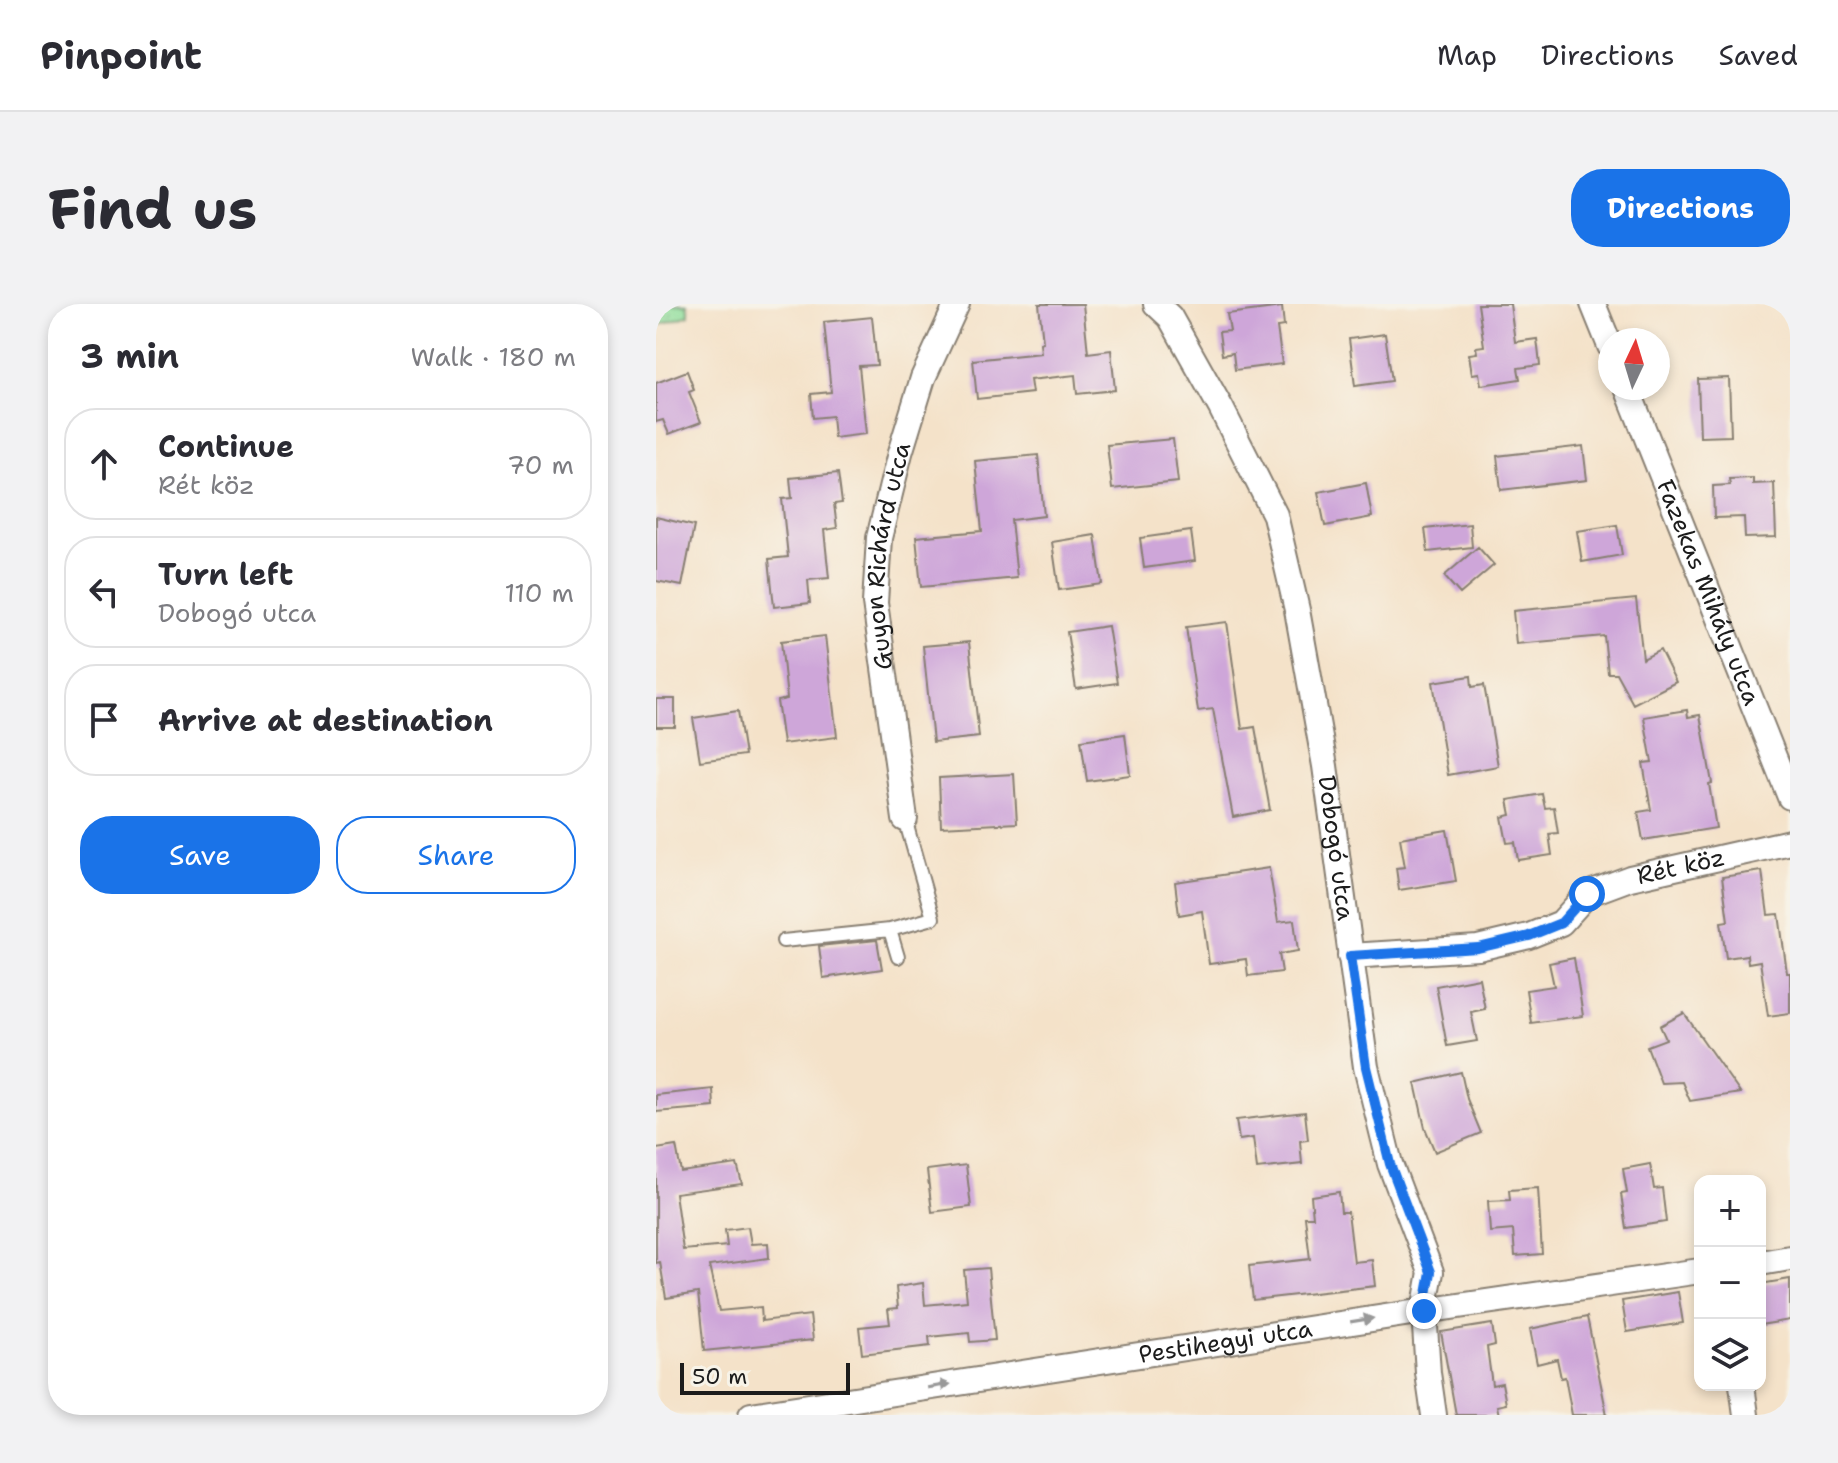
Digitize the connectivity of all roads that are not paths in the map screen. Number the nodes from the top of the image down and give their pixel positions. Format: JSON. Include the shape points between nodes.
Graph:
{"nodes":[{"id":1,"x":957,"y":304,"type":"edge"},
{"id":2,"x":1156,"y":304,"type":"edge"},
{"id":3,"x":1593,"y":304,"type":"edge"},
{"id":4,"x":1603,"y":328,"type":"edge"},
{"id":5,"x":1632,"y":400,"type":"edge"},
{"id":6,"x":1790,"y":797,"type":"edge"},
{"id":7,"x":905,"y":819,"type":"joint"},
{"id":8,"x":1790,"y":842,"type":"edge"},
{"id":9,"x":890,"y":930,"type":"junction"},
{"id":10,"x":783,"y":941,"type":"dead end"},
{"id":11,"x":1350,"y":956,"type":"junction"},
{"id":12,"x":898,"y":957,"type":"dead end"},
{"id":13,"x":1790,"y":1258,"type":"edge"},
{"id":14,"x":1766,"y":1262,"type":"edge"},
{"id":15,"x":1694,"y":1272,"type":"edge"},
{"id":16,"x":1424,"y":1311,"type":"junction"},
{"id":17,"x":1743,"y":1391,"type":"edge"},
{"id":18,"x":751,"y":1415,"type":"edge"},
{"id":19,"x":1434,"y":1415,"type":"edge"},
{"id":20,"x":1746,"y":1415,"type":"edge"}],
"edges":[{"from":1,"to":7,"type":"street","name":"Guyon Richárd utca","via":[[923,378],[879,538],[875,603]]},
{"from":2,"to":11,"type":"street","name":"Dobogó utca","via":[[1170,317],[1275,515],[1325,766]]},
{"from":3,"to":4,"type":"street"},
{"from":5,"to":6,"type":"street","name":"Fazekas Mihály utca"},
{"from":7,"to":9,"type":"lane","via":[[933,918]]},
{"from":8,"to":11,"type":"street","name":"Rét köz","via":[[1630,878],[1587,894],[1561,923],[1529,936],[1478,948]]},
{"from":9,"to":10,"type":"lane"},
{"from":9,"to":12,"type":"lane"},
{"from":11,"to":16,"type":"street","name":"Dobogó utca","via":[[1366,1067],[1386,1150],[1431,1272]]},
{"from":13,"to":14,"type":"street"},
{"from":15,"to":16,"type":"street","name":"Pestihegyi utca"},
{"from":18,"to":16,"type":"street","name":"Pestihegyi utca","one_way":true},
{"from":16,"to":19,"type":"street","name":"Dobogó utca"},
{"from":17,"to":20,"type":"street"}]}
